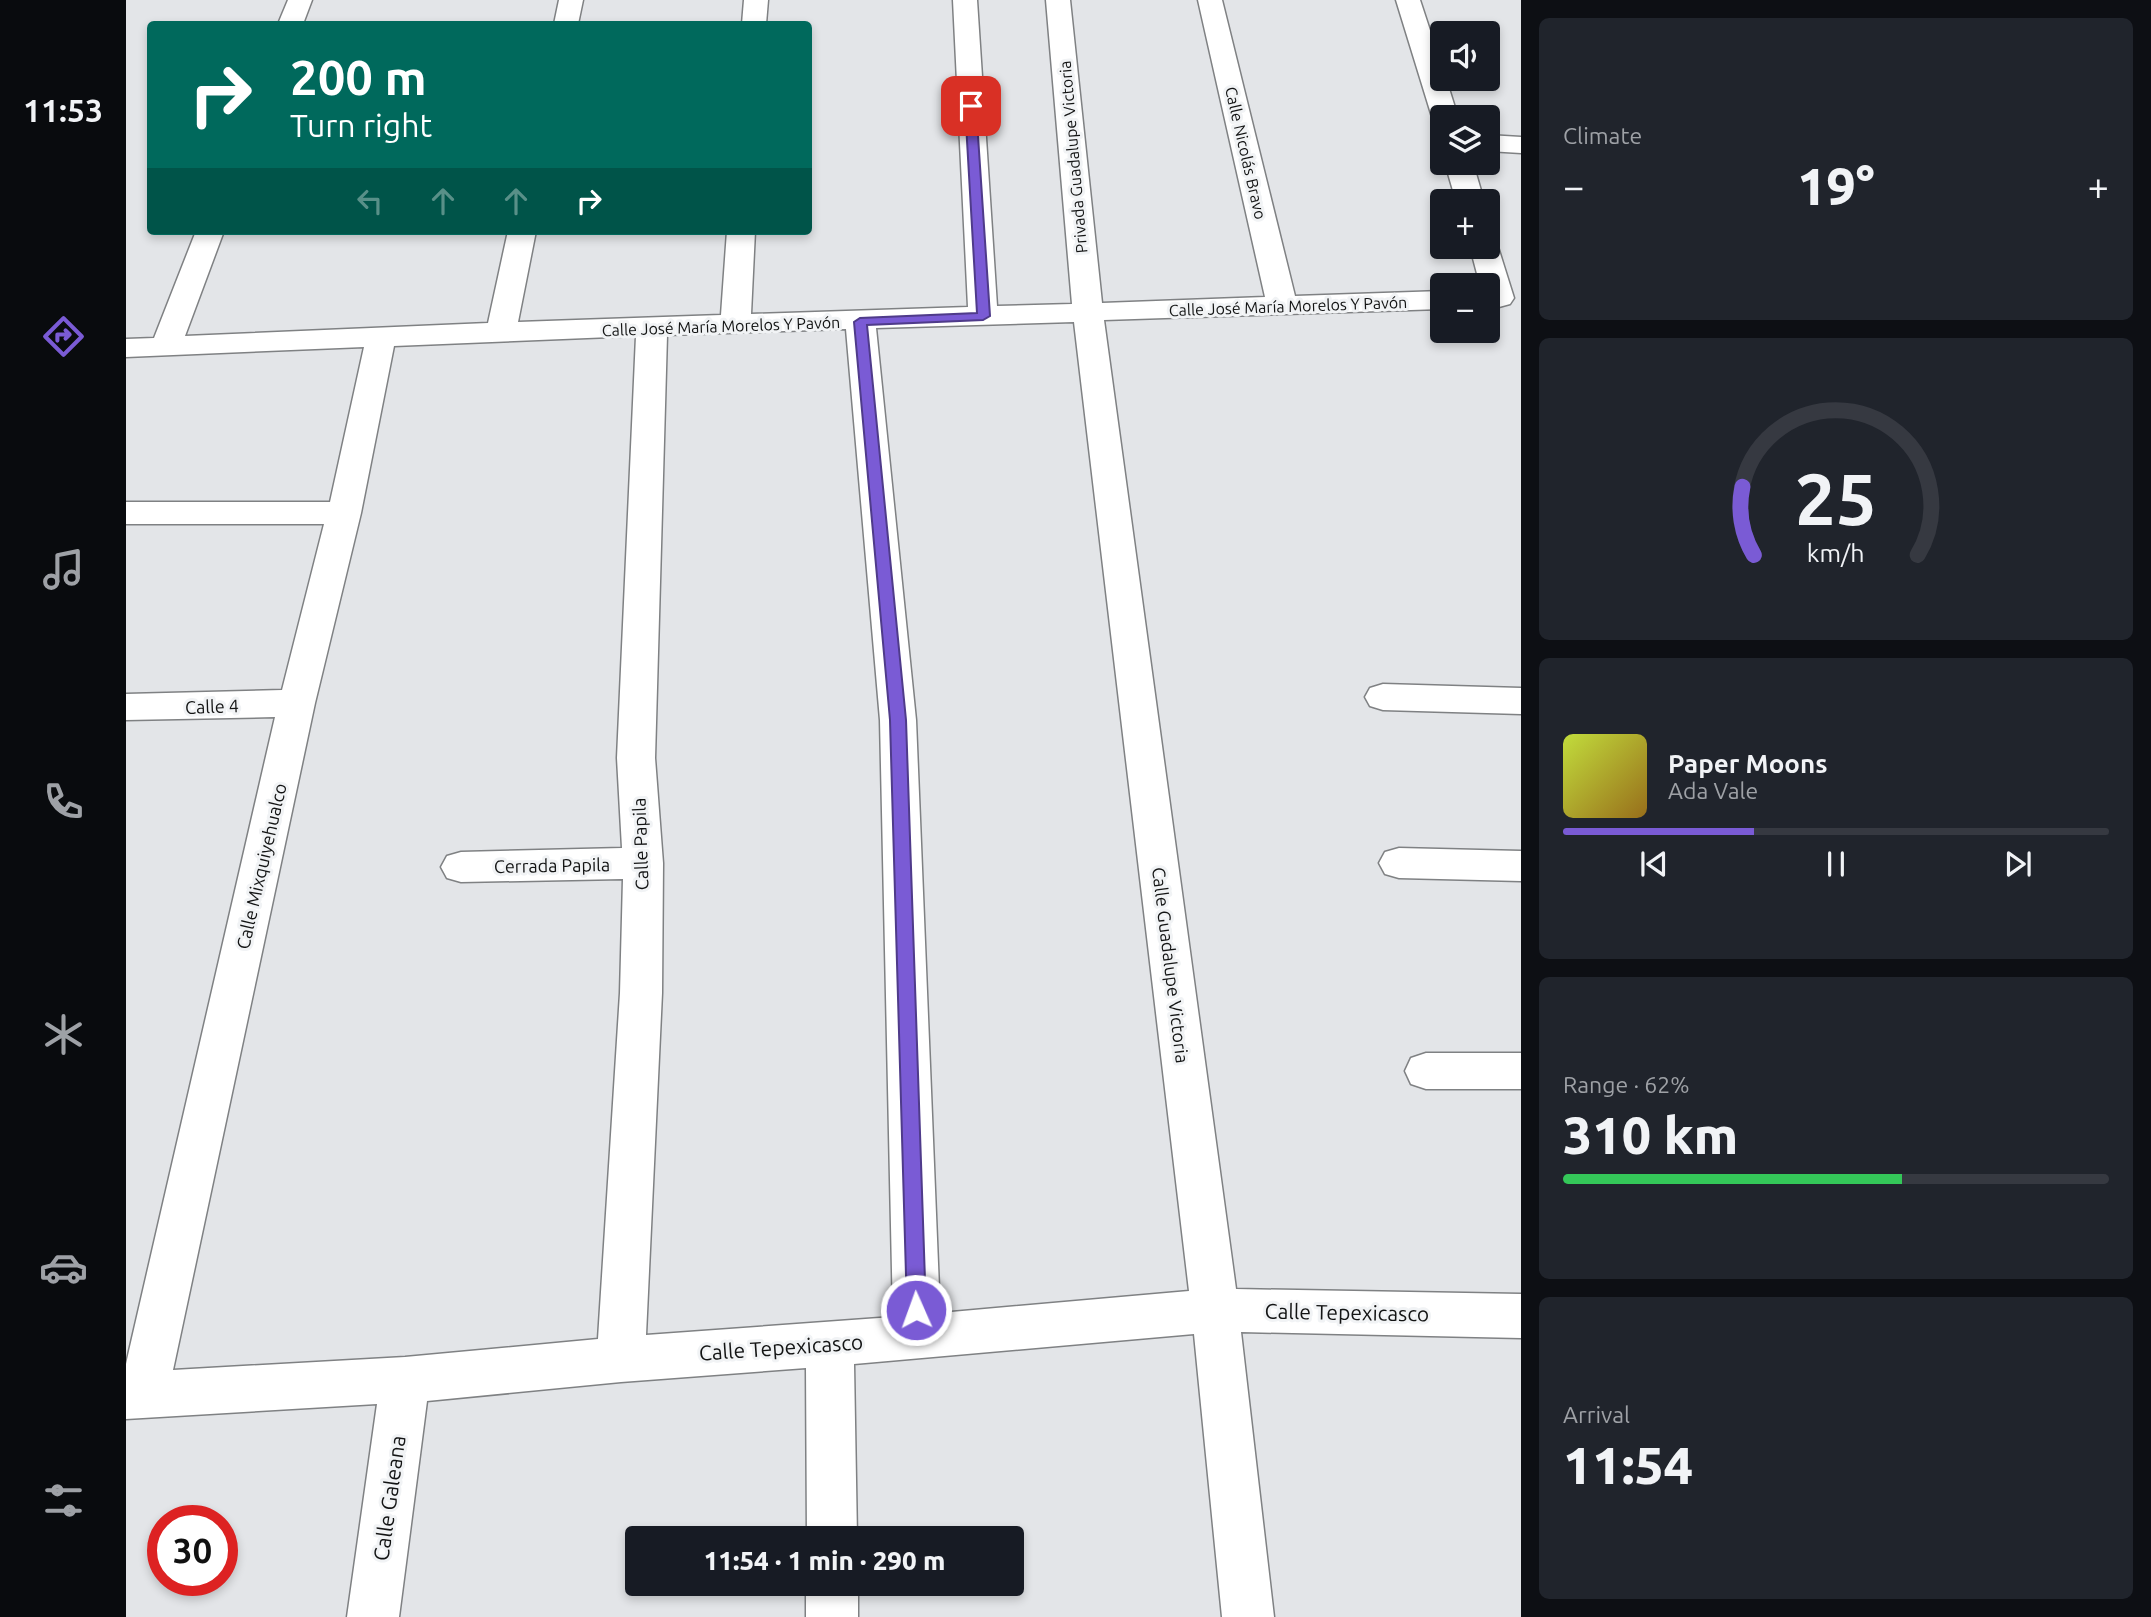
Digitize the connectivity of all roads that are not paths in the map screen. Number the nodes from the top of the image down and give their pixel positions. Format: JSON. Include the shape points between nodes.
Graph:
{"nodes":[{"id":1,"x":300,"y":0,"type":"edge"},
{"id":2,"x":571,"y":0,"type":"edge"},
{"id":3,"x":755,"y":0,"type":"edge"},
{"id":4,"x":965,"y":0,"type":"edge"},
{"id":5,"x":1058,"y":0,"type":"edge"},
{"id":6,"x":1210,"y":0,"type":"edge"},
{"id":7,"x":1408,"y":0,"type":"edge"},
{"id":8,"x":292,"y":21,"type":"edge"},
{"id":9,"x":567,"y":21,"type":"edge"},
{"id":10,"x":754,"y":21,"type":"edge"},
{"id":11,"x":1441,"y":105,"type":"edge"},
{"id":12,"x":1500,"y":144,"type":"edge"},
{"id":13,"x":1521,"y":145,"type":"edge"},
{"id":14,"x":208,"y":235,"type":"edge"},
{"id":15,"x":521,"y":235,"type":"edge"},
{"id":16,"x":741,"y":235,"type":"edge"},
{"id":17,"x":1488,"y":259,"type":"edge"},
{"id":18,"x":1502,"y":298,"type":"edge"},
{"id":19,"x":1430,"y":300,"type":"edge"},
{"id":20,"x":1282,"y":306,"type":"junction"},
{"id":21,"x":1088,"y":313,"type":"junction"},
{"id":22,"x":983,"y":316,"type":"junction"},
{"id":23,"x":860,"y":322,"type":"junction"},
{"id":24,"x":735,"y":324,"type":"junction"},
{"id":25,"x":652,"y":328,"type":"junction"},
{"id":26,"x":501,"y":332,"type":"junction"},
{"id":27,"x":381,"y":337,"type":"junction"},
{"id":28,"x":166,"y":346,"type":"junction"},
{"id":29,"x":126,"y":348,"type":"edge"},
{"id":30,"x":126,"y":513,"type":"edge"},
{"id":31,"x":344,"y":513,"type":"junction"},
{"id":32,"x":1383,"y":697,"type":"dead end"},
{"id":33,"x":1521,"y":701,"type":"edge"},
{"id":34,"x":297,"y":703,"type":"junction"},
{"id":35,"x":126,"y":707,"type":"edge"},
{"id":36,"x":643,"y":863,"type":"junction"},
{"id":37,"x":1399,"y":863,"type":"dead end"},
{"id":38,"x":1521,"y":866,"type":"edge"},
{"id":39,"x":461,"y":867,"type":"dead end"},
{"id":40,"x":1426,"y":1071,"type":"dead end"},
{"id":41,"x":1521,"y":1071,"type":"edge"},
{"id":42,"x":1214,"y":1310,"type":"junction"},
{"id":43,"x":1521,"y":1316,"type":"edge"},
{"id":44,"x":917,"y":1337,"type":"junction"},
{"id":45,"x":830,"y":1343,"type":"junction"},
{"id":46,"x":621,"y":1359,"type":"junction"},
{"id":47,"x":404,"y":1380,"type":"junction"},
{"id":48,"x":135,"y":1396,"type":"edge"},
{"id":49,"x":832,"y":1526,"type":"edge"},
{"id":50,"x":832,"y":1596,"type":"edge"},
{"id":51,"x":373,"y":1617,"type":"edge"},
{"id":52,"x":832,"y":1617,"type":"edge"},
{"id":53,"x":1248,"y":1617,"type":"edge"}],
"edges":[{"from":1,"to":8,"type":"street"},
{"from":2,"to":9,"type":"street"},
{"from":3,"to":10,"type":"street"},
{"from":4,"to":22,"type":"street"},
{"from":5,"to":21,"type":"street","name":"Privada Guadalupe Victoria"},
{"from":6,"to":20,"type":"street","name":"Calle Nicolás Bravo"},
{"from":7,"to":11,"type":"street"},
{"from":12,"to":13,"type":"street"},
{"from":14,"to":28,"type":"street"},
{"from":15,"to":26,"type":"street"},
{"from":16,"to":24,"type":"street"},
{"from":17,"to":18,"type":"street"},
{"from":19,"to":20,"type":"street","name":"Calle José María Morelos Y Pavón"},
{"from":20,"to":21,"type":"street","name":"Calle José María Morelos Y Pavón"},
{"from":21,"to":22,"type":"street","name":"Calle José María Morelos Y Pavón"},
{"from":21,"to":42,"type":"street","name":"Calle Guadalupe Victoria"},
{"from":22,"to":23,"type":"street","name":"Calle José María Morelos Y Pavón"},
{"from":23,"to":24,"type":"street","name":"Calle José María Morelos Y Pavón"},
{"from":23,"to":44,"type":"street","via":[[898,720]]},
{"from":24,"to":25,"type":"street","name":"Calle José María Morelos Y Pavón"},
{"from":25,"to":26,"type":"street","name":"Calle José María Morelos Y Pavón"},
{"from":25,"to":36,"type":"street","name":"Calle Papila","via":[[636,758]]},
{"from":26,"to":27,"type":"street","name":"Calle José María Morelos Y Pavón"},
{"from":27,"to":28,"type":"street","name":"Calle José María Morelos Y Pavón"},
{"from":27,"to":31,"type":"street","name":"Calle Mixquiyehualco"},
{"from":28,"to":29,"type":"street","name":"Calle José María Morelos Y Pavón"},
{"from":30,"to":31,"type":"street"},
{"from":31,"to":34,"type":"street","name":"Calle Mixquiyehualco"},
{"from":32,"to":33,"type":"street"},
{"from":34,"to":35,"type":"street","name":"Calle 4"},
{"from":34,"to":48,"type":"street","name":"Calle Mixquiyehualco"},
{"from":36,"to":39,"type":"street","name":"Cerrada Papila"},
{"from":36,"to":46,"type":"street","name":"Calle Papila","via":[[641,993]]},
{"from":37,"to":38,"type":"street"},
{"from":40,"to":41,"type":"street"},
{"from":42,"to":43,"type":"street","name":"Calle Tepexicasco"},
{"from":42,"to":44,"type":"street","name":"Calle Tepexicasco"},
{"from":42,"to":53,"type":"street","name":"Calle Guadalupe Victoria"},
{"from":44,"to":45,"type":"street","name":"Calle Tepexicasco"},
{"from":45,"to":46,"type":"street","name":"Calle Tepexicasco"},
{"from":45,"to":49,"type":"street"},
{"from":46,"to":47,"type":"street","name":"Calle Tepexicasco"},
{"from":47,"to":48,"type":"street","name":"Calle Tepexicasco"},
{"from":47,"to":51,"type":"street","name":"Calle Galeana"},
{"from":50,"to":52,"type":"street"}]}
